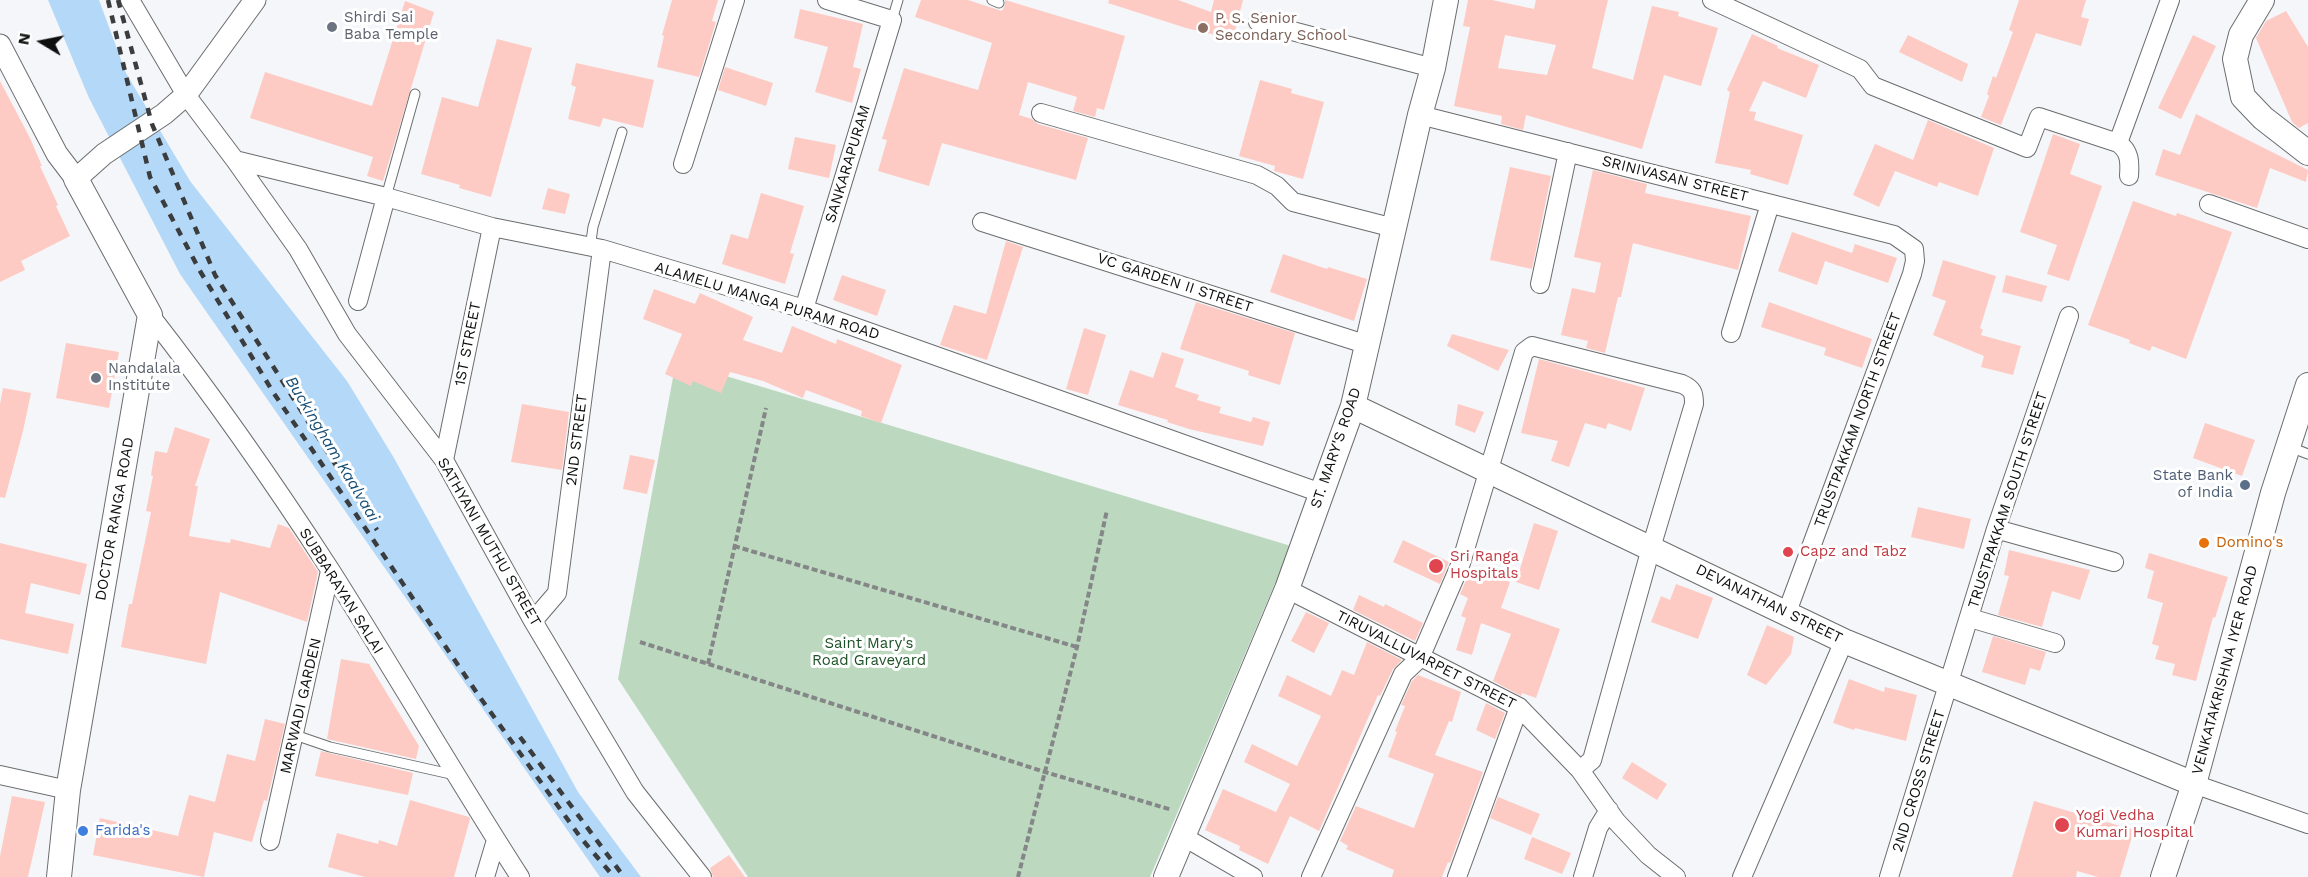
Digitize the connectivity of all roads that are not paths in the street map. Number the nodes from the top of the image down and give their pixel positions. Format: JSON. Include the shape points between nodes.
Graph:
{"nodes":[{"id":1,"x":130,"y":0,"type":"edge"},
{"id":2,"x":255,"y":0,"type":"edge"},
{"id":3,"x":735,"y":0,"type":"edge"},
{"id":4,"x":827,"y":0,"type":"edge"},
{"id":5,"x":898,"y":0,"type":"edge"},
{"id":6,"x":1446,"y":0,"type":"edge"},
{"id":7,"x":1712,"y":0,"type":"edge"},
{"id":8,"x":2170,"y":0,"type":"edge"},
{"id":9,"x":2262,"y":0,"type":"edge"},
{"id":10,"x":892,"y":20,"type":"junction"},
{"id":11,"x":1258,"y":22,"type":"dead end"},
{"id":12,"x":0,"y":45,"type":"edge"},
{"id":13,"x":1433,"y":68,"type":"junction"},
{"id":14,"x":415,"y":94,"type":"dead end"},
{"id":15,"x":186,"y":95,"type":"junction"},
{"id":16,"x":1041,"y":113,"type":"dead end"},
{"id":17,"x":1420,"y":115,"type":"junction"},
{"id":18,"x":622,"y":132,"type":"dead end"},
{"id":19,"x":2118,"y":143,"type":"junction"},
{"id":20,"x":1568,"y":152,"type":"junction"},
{"id":21,"x":2308,"y":153,"type":"edge"},
{"id":22,"x":235,"y":159,"type":"junction"},
{"id":23,"x":683,"y":164,"type":"dead end"},
{"id":24,"x":2129,"y":176,"type":"dead end"},
{"id":25,"x":75,"y":179,"type":"junction"},
{"id":26,"x":386,"y":197,"type":"junction"},
{"id":27,"x":1770,"y":204,"type":"junction"},
{"id":28,"x":2209,"y":204,"type":"dead end"},
{"id":29,"x":982,"y":222,"type":"dead end"},
{"id":30,"x":492,"y":227,"type":"junction"},
{"id":31,"x":1394,"y":228,"type":"junction"},
{"id":32,"x":2308,"y":239,"type":"edge"},
{"id":33,"x":596,"y":249,"type":"junction"},
{"id":34,"x":1915,"y":261,"type":"joint"},
{"id":35,"x":1539,"y":284,"type":"dead end"},
{"id":36,"x":358,"y":301,"type":"dead end"},
{"id":37,"x":804,"y":309,"type":"junction"},
{"id":38,"x":150,"y":315,"type":"junction"},
{"id":39,"x":2069,"y":316,"type":"dead end"},
{"id":40,"x":1731,"y":333,"type":"dead end"},
{"id":41,"x":1368,"y":345,"type":"junction"},
{"id":42,"x":2308,"y":385,"type":"edge"},
{"id":43,"x":1353,"y":406,"type":"junction"},
{"id":44,"x":2298,"y":450,"type":"edge"},
{"id":45,"x":444,"y":460,"type":"junction"},
{"id":46,"x":1489,"y":471,"type":"junction"},
{"id":47,"x":1322,"y":493,"type":"junction"},
{"id":48,"x":1996,"y":529,"type":"junction"},
{"id":49,"x":1651,"y":548,"type":"junction"},
{"id":50,"x":2114,"y":562,"type":"dead end"},
{"id":51,"x":330,"y":571,"type":"junction"},
{"id":52,"x":1287,"y":589,"type":"junction"},
{"id":53,"x":1787,"y":612,"type":"junction"},
{"id":54,"x":1970,"y":618,"type":"junction"},
{"id":55,"x":534,"y":621,"type":"junction"},
{"id":56,"x":1844,"y":641,"type":"junction"},
{"id":57,"x":2055,"y":643,"type":"dead end"},
{"id":58,"x":1420,"y":657,"type":"junction"},
{"id":59,"x":1950,"y":685,"type":"junction"},
{"id":60,"x":1519,"y":707,"type":"junction"},
{"id":61,"x":295,"y":735,"type":"junction"},
{"id":62,"x":1580,"y":770,"type":"junction"},
{"id":63,"x":0,"y":775,"type":"edge"},
{"id":64,"x":455,"y":775,"type":"junction"},
{"id":65,"x":2194,"y":784,"type":"junction"},
{"id":66,"x":68,"y":790,"type":"junction"},
{"id":67,"x":1609,"y":810,"type":"junction"},
{"id":68,"x":2308,"y":824,"type":"edge"},
{"id":69,"x":1188,"y":827,"type":"junction"},
{"id":70,"x":270,"y":840,"type":"dead end"},
{"id":71,"x":496,"y":840,"type":"junction"},
{"id":72,"x":59,"y":877,"type":"edge"},
{"id":73,"x":485,"y":877,"type":"edge"},
{"id":74,"x":520,"y":877,"type":"edge"},
{"id":75,"x":702,"y":877,"type":"edge"},
{"id":76,"x":1166,"y":877,"type":"edge"},
{"id":77,"x":1253,"y":877,"type":"edge"},
{"id":78,"x":1311,"y":877,"type":"edge"},
{"id":79,"x":1457,"y":877,"type":"edge"},
{"id":80,"x":1583,"y":877,"type":"edge"},
{"id":81,"x":1676,"y":877,"type":"edge"},
{"id":82,"x":1742,"y":877,"type":"edge"},
{"id":83,"x":1889,"y":877,"type":"edge"},
{"id":84,"x":2163,"y":877,"type":"edge"}],
"edges":[{"from":1,"to":15,"type":"street","name":"SATHYANI MUTHU STREET"},
{"from":2,"to":15,"type":"street"},
{"from":3,"to":23,"type":"street"},
{"from":4,"to":10,"type":"street"},
{"from":5,"to":10,"type":"lane"},
{"from":6,"to":13,"type":"main road","name":"ST. MARY'S ROAD"},
{"from":7,"to":19,"type":"street","via":[[1860,69],[1873,86],[2027,148],[2039,117]]},
{"from":8,"to":19,"type":"street"},
{"from":9,"to":21,"type":"main road","via":[[2241,34],[2235,59],[2243,97]]},
{"from":10,"to":37,"type":"street","name":"SANKARAPURAM"},
{"from":11,"to":13,"type":"street"},
{"from":12,"to":25,"type":"street","via":[[57,154]]},
{"from":13,"to":17,"type":"main road","name":"ST. MARY'S ROAD"},
{"from":14,"to":26,"type":"lane"},
{"from":15,"to":22,"type":"street","name":"SATHYANI MUTHU STREET"},
{"from":15,"to":25,"type":"street"},
{"from":16,"to":31,"type":"street","via":[[1257,175],[1277,186],[1293,202]]},
{"from":17,"to":20,"type":"street","name":"SRINIVASAN STREET"},
{"from":17,"to":31,"type":"main road","name":"ST. MARY'S ROAD"},
{"from":18,"to":33,"type":"lane","via":[[593,227]]},
{"from":19,"to":24,"type":"street","via":[[2130,160]]},
{"from":20,"to":27,"type":"street","name":"SRINIVASAN STREET"},
{"from":20,"to":35,"type":"street"},
{"from":22,"to":26,"type":"street","name":"ALAMELU MANGA PURAM ROAD"},
{"from":22,"to":45,"type":"street","name":"SATHYANI MUTHU STREET","via":[[298,249],[347,334]]},
{"from":25,"to":38,"type":"main road"},
{"from":26,"to":30,"type":"street","name":"ALAMELU MANGA PURAM ROAD"},
{"from":26,"to":36,"type":"street"},
{"from":27,"to":34,"type":"street","name":"SRINIVASAN STREET","via":[[1894,235],[1914,249]]},
{"from":27,"to":40,"type":"street"},
{"from":28,"to":32,"type":"street"},
{"from":29,"to":41,"type":"street","name":"VC GARDEN II STREET"},
{"from":30,"to":33,"type":"street","name":"ALAMELU MANGA PURAM ROAD"},
{"from":30,"to":45,"type":"street","name":"1ST STREET"},
{"from":31,"to":41,"type":"main road","name":"ST. MARY'S ROAD"},
{"from":33,"to":37,"type":"street","name":"ALAMELU MANGA PURAM ROAD"},
{"from":33,"to":55,"type":"street","name":"2ND STREET","via":[[557,593]]},
{"from":34,"to":53,"type":"street","name":"TRUSTPAKKAM NORTH STREET"},
{"from":37,"to":47,"type":"street","name":"ALAMELU MANGA PURAM ROAD"},
{"from":38,"to":51,"type":"street","name":"SUBBARAYAN SALAI","via":[[210,393]]},
{"from":38,"to":66,"type":"main road","name":"DOCTOR RANGA ROAD"},
{"from":39,"to":48,"type":"street","name":"TRUSTPAKKAM SOUTH STREET"},
{"from":41,"to":43,"type":"main road","name":"ST. MARY'S ROAD"},
{"from":42,"to":44,"type":"main road","name":"VENKATAKRISHNA IYER ROAD"},
{"from":43,"to":46,"type":"main road","name":"DEVANATHAN STREET"},
{"from":43,"to":47,"type":"main road","name":"ST. MARY'S ROAD"},
{"from":44,"to":65,"type":"main road","name":"VENKATAKRISHNA IYER ROAD"},
{"from":45,"to":55,"type":"street","name":"SATHYANI MUTHU STREET"},
{"from":46,"to":49,"type":"main road","name":"DEVANATHAN STREET"},
{"from":46,"to":49,"type":"street","via":[[1527,348],[1538,346],[1691,388],[1694,404]]},
{"from":46,"to":58,"type":"street","via":[[1461,562]]},
{"from":47,"to":52,"type":"main road","name":"ST. MARY'S ROAD"},
{"from":48,"to":50,"type":"street"},
{"from":48,"to":54,"type":"street","name":"TRUSTPAKKAM SOUTH STREET"},
{"from":49,"to":53,"type":"main road","name":"DEVANATHAN STREET"},
{"from":49,"to":62,"type":"street","via":[[1592,760]]},
{"from":51,"to":61,"type":"street","name":"MARWADI GARDEN"},
{"from":51,"to":64,"type":"street","name":"SUBBARAYAN SALAI"},
{"from":52,"to":58,"type":"street","name":"TIRUVALLUVARPET STREET"},
{"from":52,"to":69,"type":"main road","name":"ST. MARY'S ROAD"},
{"from":53,"to":56,"type":"main road","name":"DEVANATHAN STREET"},
{"from":54,"to":57,"type":"street"},
{"from":54,"to":59,"type":"street","name":"TRUSTPAKKAM SOUTH STREET"},
{"from":55,"to":75,"type":"street","name":"SATHYANI MUTHU STREET","via":[[635,792]]},
{"from":56,"to":59,"type":"main road","name":"DEVANATHAN STREET"},
{"from":56,"to":82,"type":"street"},
{"from":58,"to":60,"type":"street","name":"TIRUVALLUVARPET STREET"},
{"from":58,"to":78,"type":"street","via":[[1403,674]]},
{"from":59,"to":65,"type":"main road","name":"DEVANATHAN STREET"},
{"from":59,"to":83,"type":"street","name":"2ND CROSS STREET"},
{"from":60,"to":62,"type":"street","name":"TIRUVALLUVARPET STREET"},
{"from":60,"to":79,"type":"street"},
{"from":61,"to":64,"type":"lane","via":[[330,747]]},
{"from":61,"to":70,"type":"street","name":"MARWADI GARDEN"},
{"from":62,"to":67,"type":"street","name":"TIRUVALLUVARPET STREET"},
{"from":63,"to":66,"type":"street"},
{"from":64,"to":71,"type":"street","name":"SUBBARAYAN SALAI"},
{"from":65,"to":68,"type":"street"},
{"from":65,"to":84,"type":"main road","name":"VENKATAKRISHNA IYER ROAD"},
{"from":66,"to":72,"type":"main road","name":"DOCTOR RANGA ROAD"},
{"from":67,"to":80,"type":"street","via":[[1598,828]]},
{"from":67,"to":81,"type":"street","name":"TIRUVALLUVARPET STREET","via":[[1648,855]]},
{"from":69,"to":76,"type":"main road","name":"ST. MARY'S ROAD"},
{"from":69,"to":77,"type":"street"},
{"from":71,"to":73,"type":"street"},
{"from":71,"to":74,"type":"street","name":"SUBBARAYAN SALAI"}]}
